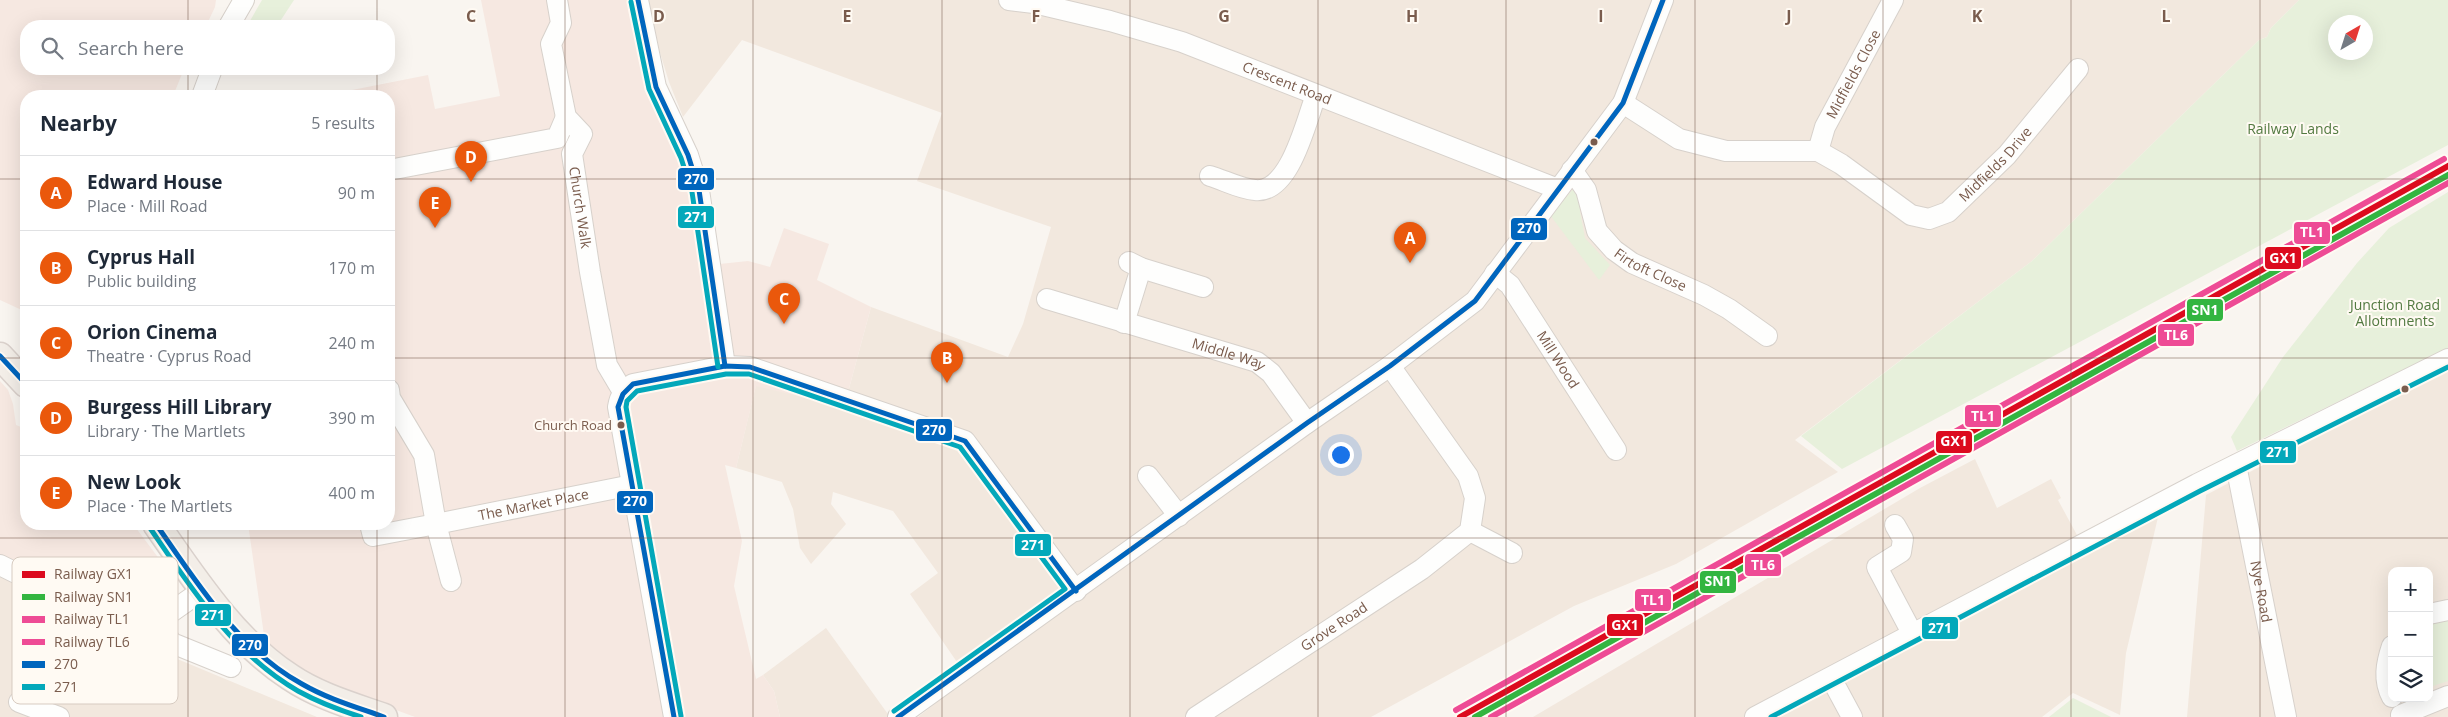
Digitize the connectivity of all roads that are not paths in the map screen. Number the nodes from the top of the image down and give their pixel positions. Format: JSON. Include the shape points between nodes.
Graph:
{"nodes":[{"id":1,"x":244,"y":0,"type":"edge"},
{"id":2,"x":557,"y":0,"type":"edge"},
{"id":3,"x":638,"y":0,"type":"edge"},
{"id":4,"x":1009,"y":0,"type":"edge"},
{"id":5,"x":1663,"y":0,"type":"edge"},
{"id":6,"x":1893,"y":0,"type":"edge"},
{"id":7,"x":232,"y":20,"type":"edge"},
{"id":8,"x":2078,"y":69,"type":"dead end"},
{"id":9,"x":210,"y":75,"type":"edge"},
{"id":10,"x":204,"y":90,"type":"edge"},
{"id":11,"x":1316,"y":95,"type":"junction"},
{"id":12,"x":1623,"y":103,"type":"junction"},
{"id":13,"x":566,"y":117,"type":"junction"},
{"id":14,"x":557,"y":138,"type":"junction"},
{"id":15,"x":1818,"y":151,"type":"junction"},
{"id":16,"x":572,"y":154,"type":"junction"},
{"id":17,"x":395,"y":169,"type":"edge"},
{"id":18,"x":1572,"y":170,"type":"junction"},
{"id":19,"x":1210,"y":176,"type":"dead end"},
{"id":20,"x":1558,"y":189,"type":"junction"},
{"id":21,"x":1495,"y":273,"type":"junction"},
{"id":22,"x":1203,"y":287,"type":"dead end"},
{"id":23,"x":1046,"y":299,"type":"dead end"},
{"id":24,"x":1124,"y":323,"type":"junction"},
{"id":25,"x":1767,"y":336,"type":"dead end"},
{"id":26,"x":0,"y":344,"type":"edge"},
{"id":27,"x":20,"y":353,"type":"edge"},
{"id":28,"x":0,"y":356,"type":"edge"},
{"id":29,"x":2448,"y":359,"type":"edge"},
{"id":30,"x":725,"y":366,"type":"junction"},
{"id":31,"x":1390,"y":366,"type":"junction"},
{"id":32,"x":20,"y":379,"type":"edge"},
{"id":33,"x":623,"y":392,"type":"junction"},
{"id":34,"x":395,"y":406,"type":"edge"},
{"id":35,"x":1307,"y":423,"type":"junction"},
{"id":36,"x":1616,"y":450,"type":"dead end"},
{"id":37,"x":2236,"y":465,"type":"junction"},
{"id":38,"x":1148,"y":476,"type":"dead end"},
{"id":39,"x":632,"y":485,"type":"junction"},
{"id":40,"x":1179,"y":516,"type":"junction"},
{"id":41,"x":436,"y":524,"type":"junction"},
{"id":42,"x":1895,"y":525,"type":"dead end"},
{"id":43,"x":160,"y":530,"type":"edge"},
{"id":44,"x":372,"y":530,"type":"edge"},
{"id":45,"x":1470,"y":531,"type":"junction"},
{"id":46,"x":1512,"y":553,"type":"dead end"},
{"id":47,"x":0,"y":565,"type":"edge"},
{"id":48,"x":12,"y":571,"type":"edge"},
{"id":49,"x":451,"y":581,"type":"dead end"},
{"id":50,"x":204,"y":589,"type":"junction"},
{"id":51,"x":1076,"y":591,"type":"junction"},
{"id":52,"x":178,"y":607,"type":"edge"},
{"id":53,"x":2448,"y":610,"type":"edge"},
{"id":54,"x":2433,"y":613,"type":"edge"},
{"id":55,"x":1912,"y":633,"type":"junction"},
{"id":56,"x":178,"y":645,"type":"edge"},
{"id":57,"x":2388,"y":657,"type":"edge"},
{"id":58,"x":231,"y":667,"type":"dead end"},
{"id":59,"x":1831,"y":678,"type":"junction"},
{"id":60,"x":2448,"y":696,"type":"edge"},
{"id":61,"x":24,"y":704,"type":"edge"},
{"id":62,"x":2396,"y":707,"type":"edge"},
{"id":63,"x":59,"y":717,"type":"edge"},
{"id":64,"x":384,"y":717,"type":"edge"},
{"id":65,"x":674,"y":717,"type":"edge"},
{"id":66,"x":898,"y":717,"type":"edge"},
{"id":67,"x":1196,"y":717,"type":"edge"},
{"id":68,"x":1755,"y":717,"type":"edge"},
{"id":69,"x":1852,"y":717,"type":"edge"},
{"id":70,"x":2286,"y":717,"type":"edge"}],
"edges":[{"from":1,"to":7,"type":"street"},
{"from":2,"to":13,"type":"street","name":"Church Walk","via":[[560,23],[551,44]]},
{"from":3,"to":30,"type":"street","via":[[656,87],[688,155],[699,190]]},
{"from":4,"to":11,"type":"street","name":"Crescent Road","via":[[1110,21],[1182,42]]},
{"from":5,"to":12,"type":"street"},
{"from":6,"to":15,"type":"street","name":"Midfields Close","via":[[1825,127]]},
{"from":8,"to":15,"type":"street","name":"Midfields Drive","via":[[2007,154],[1953,208],[1936,218],[1911,215]]},
{"from":9,"to":10,"type":"street"},
{"from":11,"to":19,"type":"street","via":[[1289,168],[1271,187],[1255,191]]},
{"from":11,"to":20,"type":"street","name":"Crescent Road"},
{"from":12,"to":15,"type":"street","name":"Midfields Drive","via":[[1680,139],[1726,151]]},
{"from":12,"to":18,"type":"street"},
{"from":13,"to":14,"type":"street"},
{"from":13,"to":16,"type":"street","name":"Church Walk","via":[[582,134]]},
{"from":14,"to":16,"type":"street"},
{"from":14,"to":17,"type":"street"},
{"from":16,"to":33,"type":"street","name":"Church Walk","via":[[607,364]]},
{"from":18,"to":20,"type":"street"},
{"from":18,"to":25,"type":"street","name":"Firtoft Close","via":[[1586,190],[1597,231],[1614,250],[1632,262],[1721,304]]},
{"from":20,"to":21,"type":"street"},
{"from":21,"to":31,"type":"street","via":[[1476,301]]},
{"from":21,"to":36,"type":"street","name":"Mill Wood","via":[[1510,285]]},
{"from":22,"to":24,"type":"street","via":[[1135,265]]},
{"from":23,"to":24,"type":"street","name":"Middle Way"},
{"from":24,"to":35,"type":"street","name":"Middle Way","via":[[1257,362],[1272,373]]},
{"from":26,"to":27,"type":"main road"},
{"from":28,"to":32,"type":"main road"},
{"from":29,"to":37,"type":"street"},
{"from":30,"to":33,"type":"street","via":[[633,384]]},
{"from":30,"to":51,"type":"street","via":[[750,367],[965,442]]},
{"from":31,"to":35,"type":"street"},
{"from":31,"to":45,"type":"street","via":[[1468,476],[1475,498]]},
{"from":33,"to":39,"type":"street","via":[[618,408]]},
{"from":34,"to":41,"type":"street","via":[[424,455]]},
{"from":35,"to":40,"type":"street"},
{"from":37,"to":55,"type":"street"},
{"from":37,"to":70,"type":"street","name":"Nye Road"},
{"from":38,"to":40,"type":"street"},
{"from":39,"to":41,"type":"street","name":"The Market Place"},
{"from":39,"to":65,"type":"street"},
{"from":40,"to":51,"type":"street"},
{"from":41,"to":44,"type":"street","name":"The Market Place","via":[[373,536]]},
{"from":41,"to":49,"type":"street"},
{"from":42,"to":55,"type":"street","via":[[1903,539],[1900,552],[1870,571]]},
{"from":43,"to":50,"type":"main road"},
{"from":45,"to":46,"type":"street"},
{"from":45,"to":67,"type":"street","name":"Grove Road","via":[[1422,569]]},
{"from":47,"to":48,"type":"street"},
{"from":50,"to":52,"type":"street"},
{"from":50,"to":64,"type":"main road","via":[[255,651],[291,678],[334,699]]},
{"from":51,"to":66,"type":"street"},
{"from":53,"to":54,"type":"street"},
{"from":55,"to":59,"type":"street"},
{"from":56,"to":58,"type":"street"},
{"from":57,"to":62,"type":"street","via":[[2387,687]]},
{"from":59,"to":68,"type":"street"},
{"from":59,"to":69,"type":"street"},
{"from":60,"to":62,"type":"street"},
{"from":61,"to":63,"type":"street"}]}
